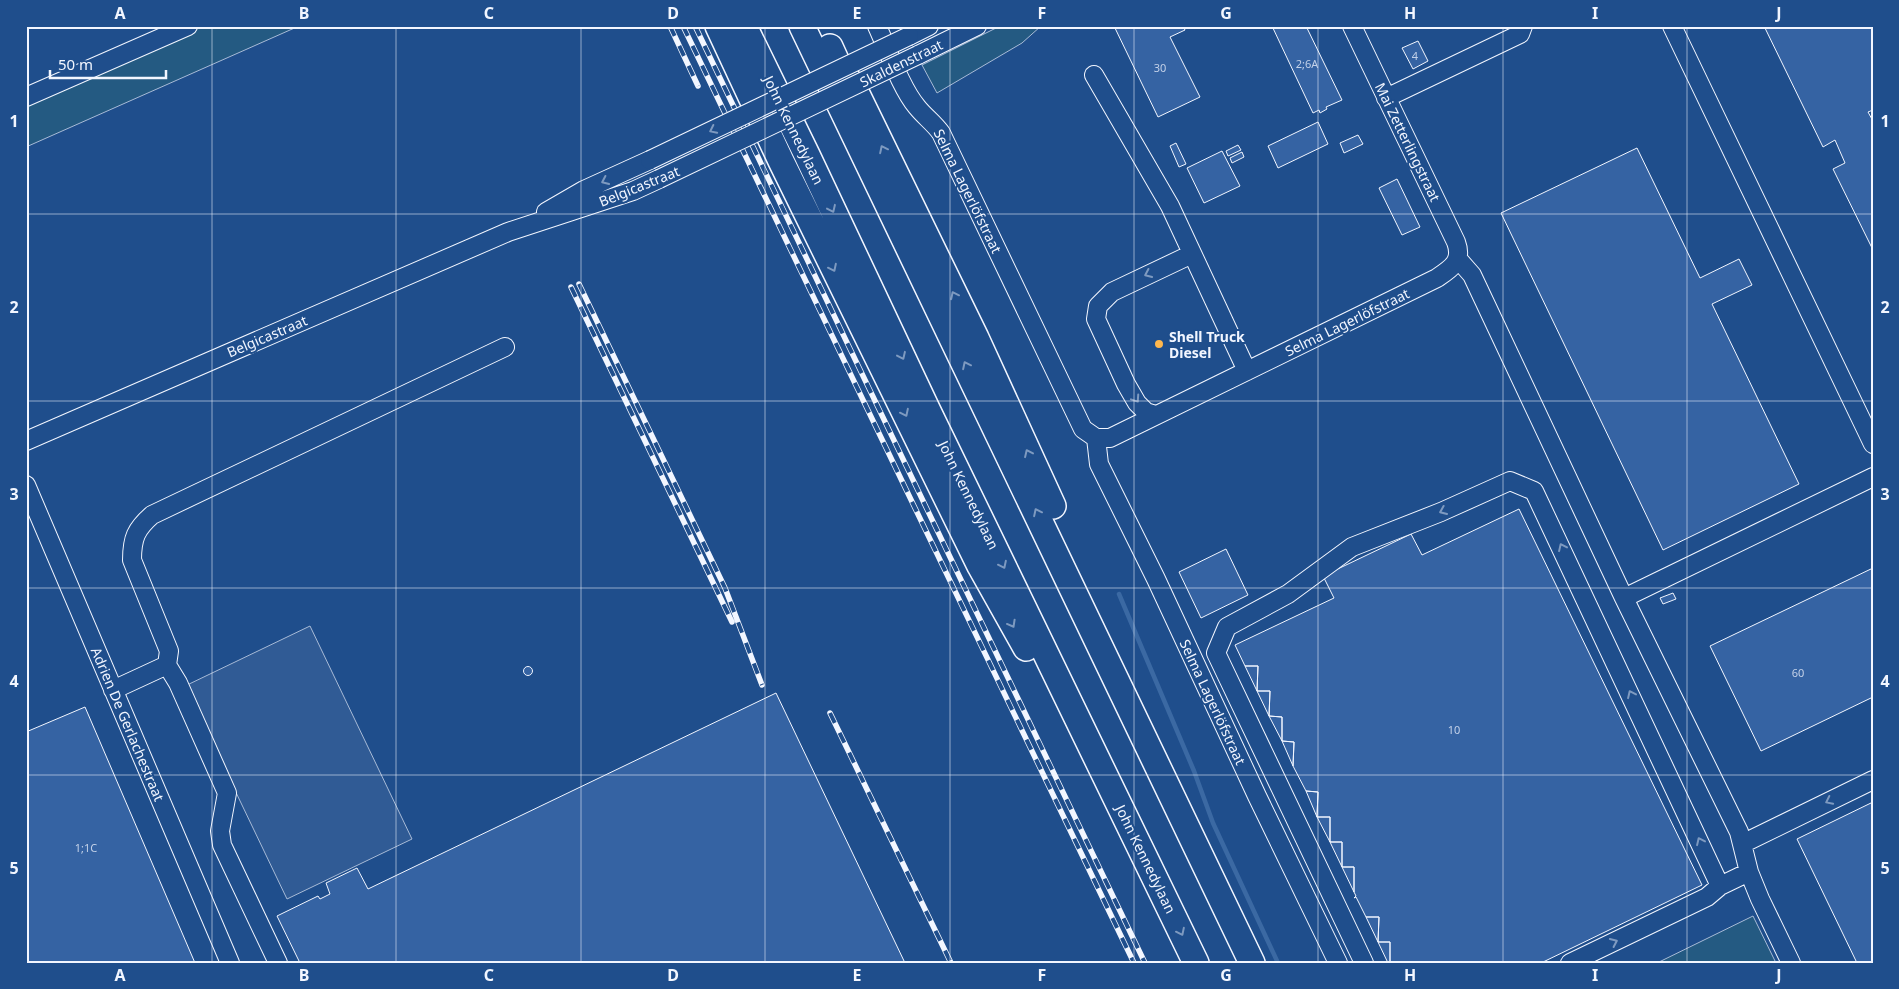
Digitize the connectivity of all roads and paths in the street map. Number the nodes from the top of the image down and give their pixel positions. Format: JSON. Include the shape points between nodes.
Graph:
{"nodes":[{"id":1,"x":188,"y":26,"type":"edge"},
{"id":2,"x":718,"y":26,"type":"edge"},
{"id":3,"x":744,"y":26,"type":"edge"},
{"id":4,"x":786,"y":26,"type":"edge"},
{"id":5,"x":802,"y":26,"type":"edge"},
{"id":6,"x":820,"y":26,"type":"edge"},
{"id":7,"x":878,"y":26,"type":"edge"},
{"id":8,"x":928,"y":26,"type":"edge"},
{"id":9,"x":977,"y":26,"type":"edge"},
{"id":10,"x":1352,"y":26,"type":"edge"},
{"id":11,"x":1523,"y":26,"type":"edge"},
{"id":12,"x":1672,"y":26,"type":"edge"},
{"id":13,"x":842,"y":70,"type":"junction"},
{"id":14,"x":1094,"y":75,"type":"dead end"},
{"id":15,"x":26,"y":97,"type":"edge"},
{"id":16,"x":1386,"y":98,"type":"junction"},
{"id":17,"x":761,"y":119,"type":"junction"},
{"id":18,"x":508,"y":232,"type":"junction"},
{"id":19,"x":1192,"y":254,"type":"junction"},
{"id":20,"x":1458,"y":259,"type":"junction"},
{"id":21,"x":505,"y":347,"type":"dead end"},
{"id":22,"x":1247,"y":371,"type":"junction"},
{"id":23,"x":1156,"y":415,"type":"junction"},
{"id":24,"x":1096,"y":438,"type":"junction"},
{"id":25,"x":26,"y":440,"type":"edge"},
{"id":26,"x":1873,"y":444,"type":"edge"},
{"id":27,"x":1873,"y":477,"type":"edge"},
{"id":28,"x":26,"y":485,"type":"edge"},
{"id":29,"x":1624,"y":598,"type":"junction"},
{"id":30,"x":166,"y":665,"type":"junction"},
{"id":31,"x":112,"y":690,"type":"junction"},
{"id":32,"x":1873,"y":780,"type":"edge"},
{"id":33,"x":1119,"y":805,"type":"junction"},
{"id":34,"x":1742,"y":844,"type":"junction"},
{"id":35,"x":1749,"y":872,"type":"junction"},
{"id":36,"x":1720,"y":886,"type":"junction"},
{"id":37,"x":1232,"y":919,"type":"junction"},
{"id":38,"x":230,"y":963,"type":"edge"},
{"id":39,"x":278,"y":963,"type":"edge"},
{"id":40,"x":1196,"y":963,"type":"edge"},
{"id":41,"x":1235,"y":963,"type":"edge"},
{"id":42,"x":1252,"y":963,"type":"edge"},
{"id":43,"x":1338,"y":963,"type":"edge"},
{"id":44,"x":1364,"y":963,"type":"edge"},
{"id":45,"x":1570,"y":963,"type":"edge"},
{"id":46,"x":1791,"y":963,"type":"edge"}],
"edges":[{"from":1,"to":15,"type":"street"},
{"from":2,"to":17,"type":"highway"},
{"from":3,"to":33,"type":"highway","name":"John Kennedylaan","one_way":true},
{"from":4,"to":41,"type":"highway"},
{"from":37,"to":5,"type":"highway","one_way":true},
{"from":6,"to":13,"type":"highway"},
{"from":7,"to":24,"type":"street","name":"Selma Lagerlöfstraat","via":[[905,87],[917,107],[941,133],[1083,429]]},
{"from":8,"to":13,"type":"street","name":"Skaldenstraat","bridge":true},
{"from":9,"to":13,"type":"street","name":"Skaldenstraat","bridge":true,"via":[[918,55]]},
{"from":10,"to":16,"type":"street","name":"Mai Zetterlingstraat"},
{"from":11,"to":16,"type":"street","via":[[1520,34]]},
{"from":12,"to":26,"type":"street"},
{"from":13,"to":17,"type":"street","bridge":true},
{"from":37,"to":13,"type":"highway","one_way":true,"via":[[1055,511],[976,338]]},
{"from":14,"to":19,"type":"street","via":[[1170,206]]},
{"from":16,"to":20,"type":"street","name":"Mai Zetterlingstraat","via":[[1456,242]]},
{"from":17,"to":18,"type":"street","name":"Belgicastraat","one_way":true,"bridge":true,"via":[[650,160],[584,190]]},
{"from":17,"to":18,"type":"street","name":"Belgicastraat","bridge":true,"via":[[633,191]]},
{"from":17,"to":33,"type":"highway","one_way":true,"via":[[980,566],[1052,695]]},
{"from":18,"to":25,"type":"street","name":"Belgicastraat"},
{"from":19,"to":22,"type":"street"},
{"from":19,"to":23,"type":"street","one_way":true,"via":[[1112,292],[1098,306],[1096,318],[1126,384],[1137,403],[1146,412]]},
{"from":20,"to":22,"type":"street","name":"Selma Lagerlöfstraat","via":[[1438,278]]},
{"from":20,"to":29,"type":"street","via":[[1472,275]]},
{"from":21,"to":30,"type":"street","via":[[152,515],[139,527],[132,545],[132,560],[169,651]]},
{"from":22,"to":23,"type":"street","name":"Selma Lagerlöfstraat"},
{"from":23,"to":24,"type":"street","name":"Selma Lagerlöfstraat","via":[[1110,438]]},
{"from":24,"to":43,"type":"street","name":"Selma Lagerlöfstraat","via":[[1099,464]]},
{"from":27,"to":29,"type":"street"},
{"from":28,"to":31,"type":"street","name":"Adrien De Gerlachestraat"},
{"from":29,"to":34,"type":"street"},
{"from":30,"to":31,"type":"street"},
{"from":30,"to":39,"type":"street","via":[[178,683],[228,793],[220,831],[222,845]]},
{"from":31,"to":38,"type":"street","name":"Adrien De Gerlachestraat"},
{"from":32,"to":34,"type":"street","one_way":true},
{"from":33,"to":40,"type":"highway","name":"John Kennedylaan","one_way":true},
{"from":34,"to":35,"type":"street"},
{"from":35,"to":36,"type":"street"},
{"from":35,"to":46,"type":"street"},
{"from":36,"to":44,"type":"street","one_way":true,"via":[[1534,490],[1510,481],[1352,547],[1288,594],[1227,627],[1216,653]]},
{"from":45,"to":36,"type":"street","one_way":true,"via":[[1707,897]]},
{"from":37,"to":42,"type":"highway"}]}
